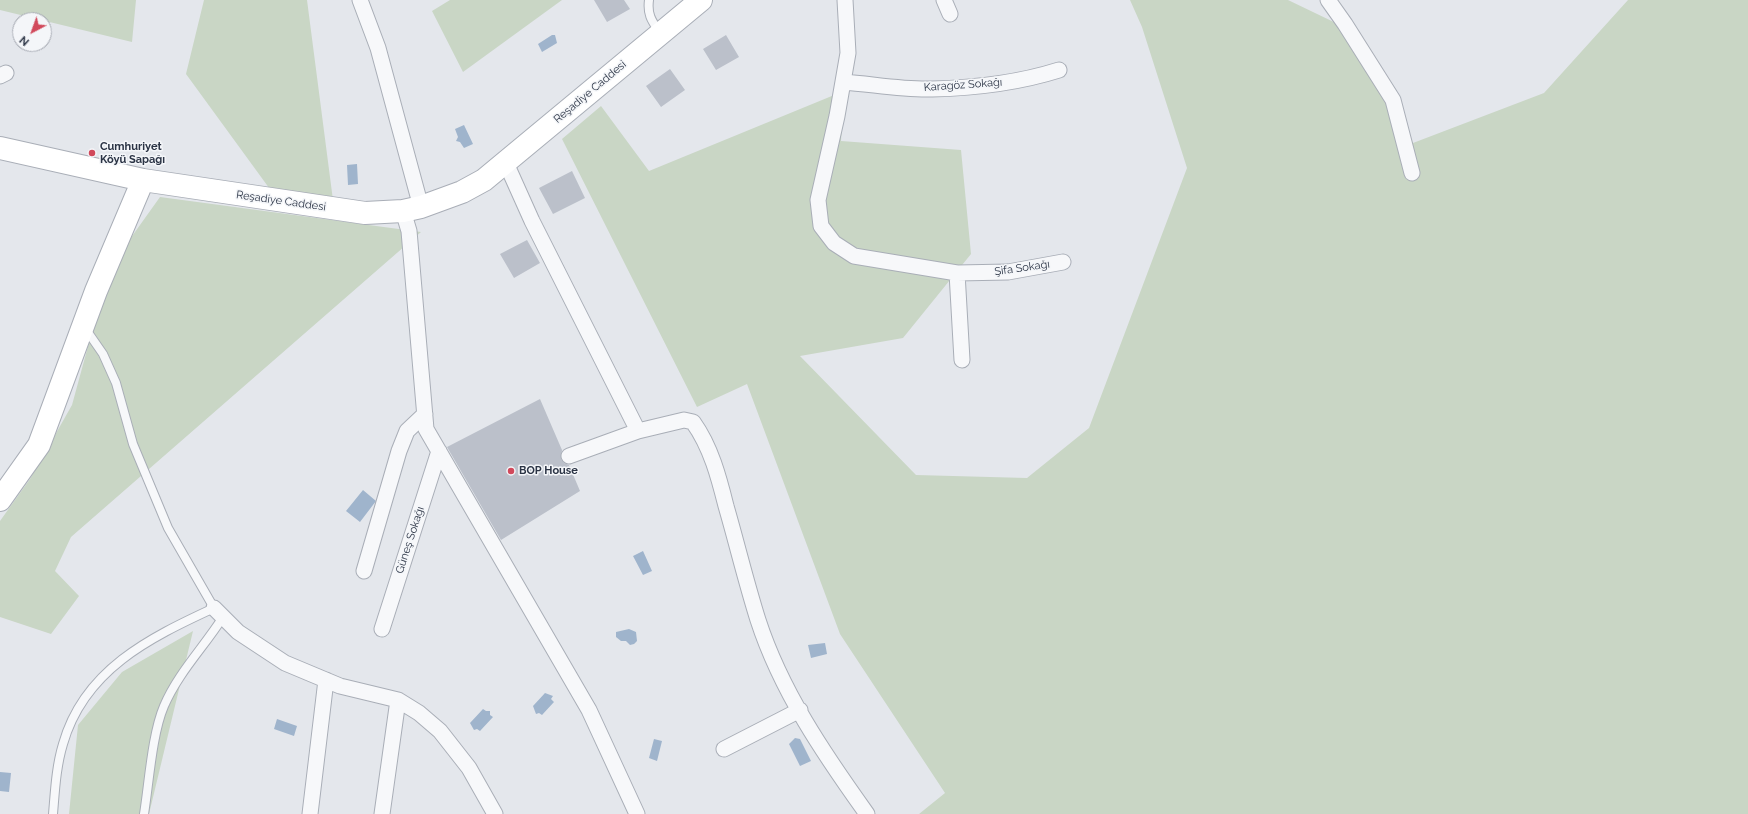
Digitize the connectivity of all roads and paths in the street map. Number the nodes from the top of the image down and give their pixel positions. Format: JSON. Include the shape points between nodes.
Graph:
{"nodes":[{"id":1,"x":360,"y":0,"type":"edge"},
{"id":2,"x":649,"y":0,"type":"edge"},
{"id":3,"x":701,"y":0,"type":"edge"},
{"id":4,"x":845,"y":0,"type":"edge"},
{"id":5,"x":944,"y":0,"type":"edge"},
{"id":6,"x":1328,"y":0,"type":"edge"},
{"id":7,"x":950,"y":14,"type":"dead end"},
{"id":8,"x":660,"y":33,"type":"junction"},
{"id":9,"x":1059,"y":70,"type":"dead end"},
{"id":10,"x":843,"y":82,"type":"junction"},
{"id":11,"x":0,"y":148,"type":"edge"},
{"id":12,"x":506,"y":163,"type":"junction"},
{"id":13,"x":1412,"y":173,"type":"dead end"},
{"id":14,"x":143,"y":180,"type":"junction"},
{"id":15,"x":412,"y":209,"type":"junction"},
{"id":16,"x":1063,"y":262,"type":"dead end"},
{"id":17,"x":957,"y":273,"type":"junction"},
{"id":18,"x":83,"y":325,"type":"junction"},
{"id":19,"x":962,"y":360,"type":"dead end"},
{"id":20,"x":425,"y":414,"type":"junction"},
{"id":21,"x":638,"y":431,"type":"junction"},
{"id":22,"x":439,"y":451,"type":"junction"},
{"id":23,"x":569,"y":456,"type":"dead end"},
{"id":24,"x":0,"y":500,"type":"edge"},
{"id":25,"x":364,"y":571,"type":"dead end"},
{"id":26,"x":219,"y":612,"type":"junction"},
{"id":27,"x":382,"y":629,"type":"dead end"},
{"id":28,"x":326,"y":680,"type":"junction"},
{"id":29,"x":398,"y":700,"type":"junction"},
{"id":30,"x":800,"y":710,"type":"junction"},
{"id":31,"x":724,"y":749,"type":"dead end"},
{"id":32,"x":53,"y":814,"type":"edge"},
{"id":33,"x":144,"y":814,"type":"edge"},
{"id":34,"x":310,"y":814,"type":"edge"},
{"id":35,"x":382,"y":814,"type":"edge"},
{"id":36,"x":495,"y":814,"type":"edge"},
{"id":37,"x":637,"y":814,"type":"edge"},
{"id":38,"x":867,"y":814,"type":"edge"}],
"edges":[{"from":1,"to":15,"type":"street","via":[[378,48]]},
{"from":2,"to":8,"type":"lane","via":[[649,16]]},
{"from":3,"to":8,"type":"street","name":"Reşadiye Caddesi"},
{"from":4,"to":10,"type":"street","name":"Şifa Sokağı","via":[[848,53]]},
{"from":5,"to":7,"type":"street"},
{"from":6,"to":13,"type":"street","via":[[1392,100]]},
{"from":8,"to":12,"type":"street","name":"Reşadiye Caddesi"},
{"from":9,"to":10,"type":"street","name":"Karagöz Sokağı","via":[[1033,78],[980,86],[931,89]]},
{"from":10,"to":17,"type":"street","name":"Şifa Sokağı","via":[[818,200],[821,226],[834,243],[854,256]]},
{"from":11,"to":14,"type":"street","name":"Reşadiye Caddesi"},
{"from":12,"to":15,"type":"street","name":"Reşadiye Caddesi","via":[[484,180],[462,192]]},
{"from":12,"to":21,"type":"street","via":[[532,221]]},
{"from":14,"to":15,"type":"street","name":"Reşadiye Caddesi","via":[[365,213]]},
{"from":14,"to":18,"type":"street"},
{"from":15,"to":20,"type":"street","via":[[409,231]]},
{"from":16,"to":17,"type":"street","name":"Şifa Sokağı","via":[[1008,272]]},
{"from":17,"to":19,"type":"street"},
{"from":18,"to":24,"type":"street","via":[[39,445]]},
{"from":18,"to":26,"type":"lane","via":[[103,354],[116,383],[132,444],[168,528]]},
{"from":20,"to":22,"type":"street","via":[[426,429]]},
{"from":20,"to":25,"type":"street","via":[[407,431],[399,451]]},
{"from":21,"to":23,"type":"street"},
{"from":21,"to":30,"type":"street","via":[[684,420],[696,425],[715,464],[758,621],[784,683]]},
{"from":22,"to":27,"type":"street","name":"Güneş Sokağı"},
{"from":22,"to":37,"type":"street","via":[[589,710]]},
{"from":26,"to":28,"type":"street","via":[[238,632],[285,663]]},
{"from":26,"to":32,"type":"lane","via":[[190,619],[127,655],[87,693],[76,711],[63,743]]},
{"from":26,"to":33,"type":"lane","via":[[164,707]]},
{"from":28,"to":29,"type":"street","via":[[340,686]]},
{"from":28,"to":34,"type":"street"},
{"from":29,"to":35,"type":"street"},
{"from":29,"to":36,"type":"street","via":[[419,713],[440,731],[470,768]]},
{"from":30,"to":31,"type":"street"},
{"from":30,"to":38,"type":"street","via":[[825,755]]}]}
